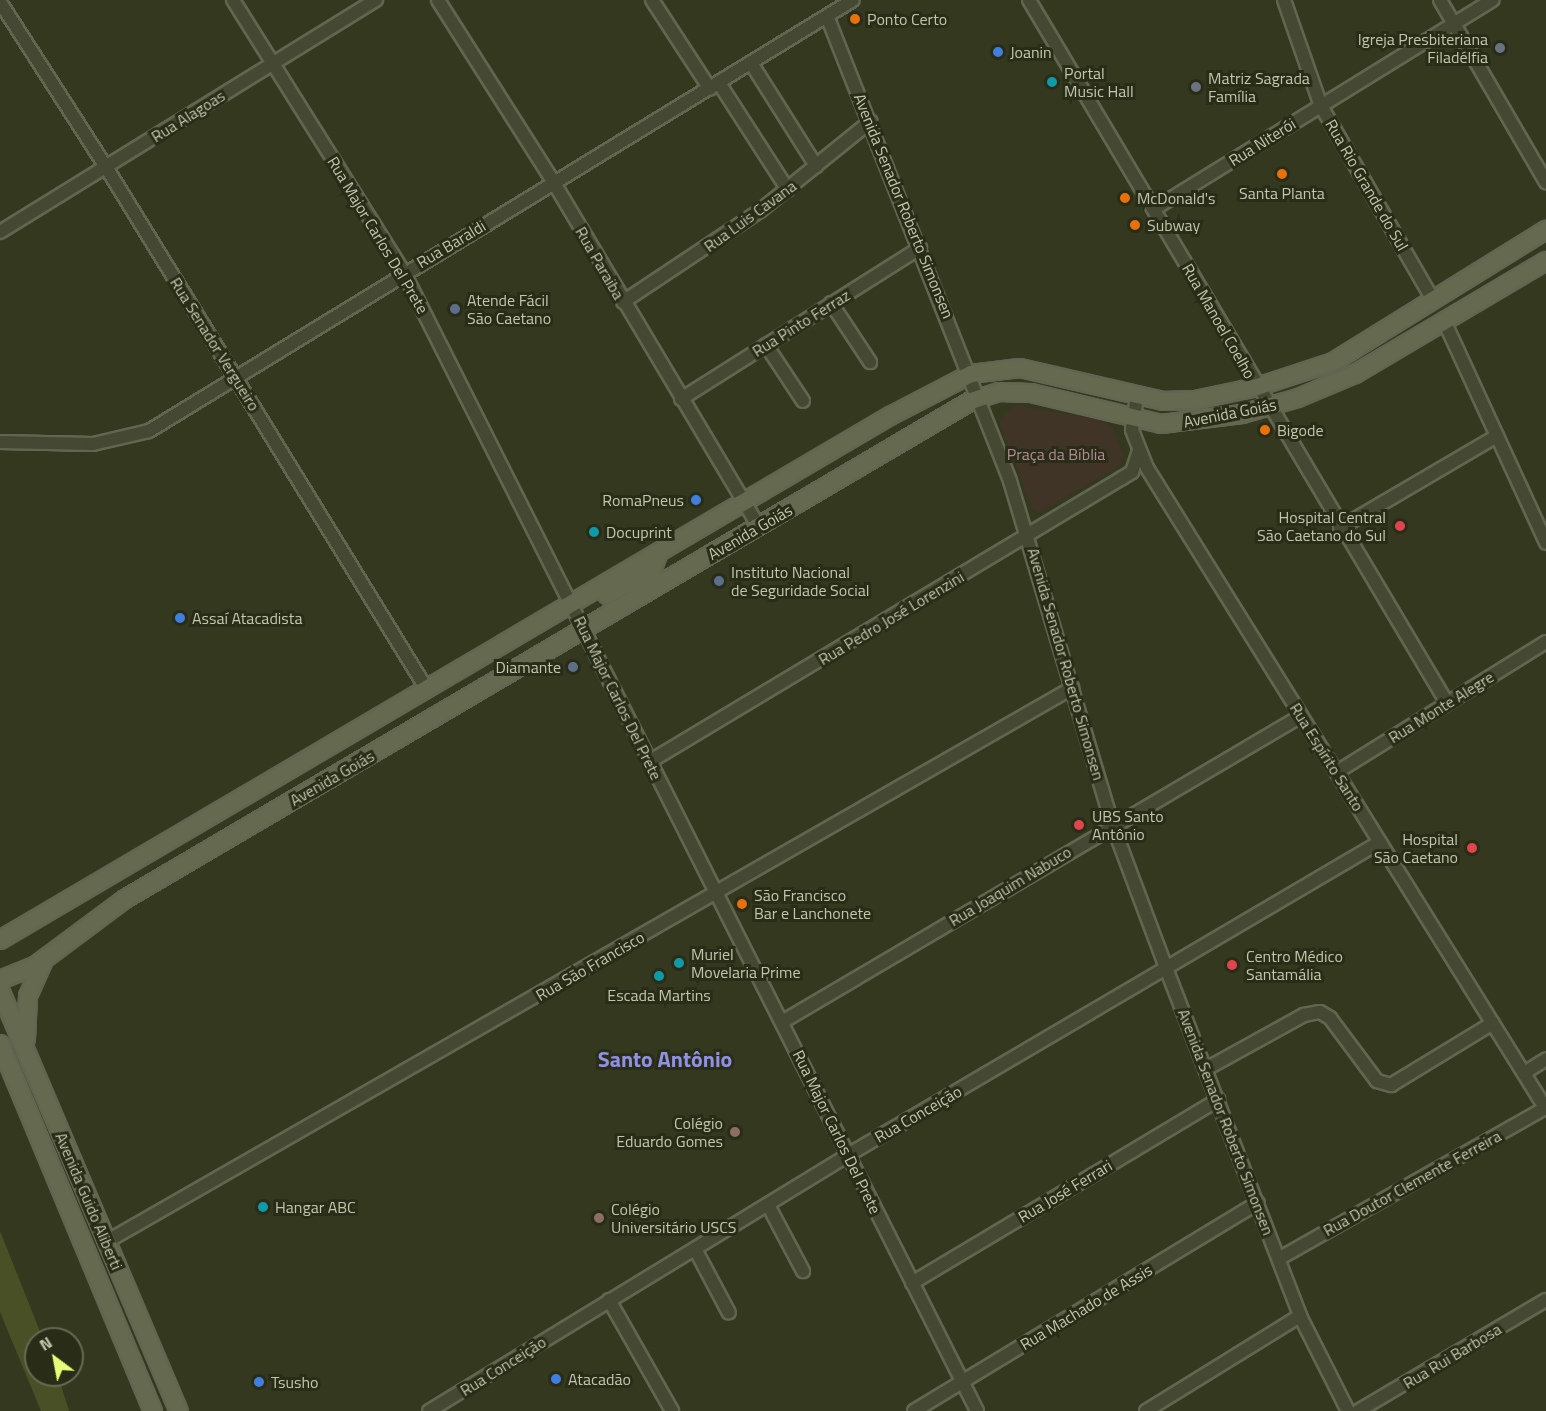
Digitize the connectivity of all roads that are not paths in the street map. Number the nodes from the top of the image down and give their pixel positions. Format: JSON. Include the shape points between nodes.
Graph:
{"nodes":[{"id":1,"x":233,"y":0,"type":"edge"},
{"id":2,"x":376,"y":0,"type":"edge"},
{"id":3,"x":438,"y":0,"type":"edge"},
{"id":4,"x":652,"y":0,"type":"edge"},
{"id":5,"x":853,"y":0,"type":"edge"},
{"id":6,"x":1029,"y":0,"type":"edge"},
{"id":7,"x":1284,"y":0,"type":"edge"},
{"id":8,"x":1440,"y":0,"type":"edge"},
{"id":9,"x":1493,"y":0,"type":"edge"},
{"id":10,"x":0,"y":2,"type":"edge"},
{"id":11,"x":826,"y":16,"type":"junction"},
{"id":12,"x":1451,"y":25,"type":"junction"},
{"id":13,"x":272,"y":63,"type":"junction"},
{"id":14,"x":751,"y":63,"type":"junction"},
{"id":15,"x":714,"y":86,"type":"junction"},
{"id":16,"x":1321,"y":106,"type":"junction"},
{"id":17,"x":871,"y":121,"type":"junction"},
{"id":18,"x":816,"y":166,"type":"junction"},
{"id":19,"x":106,"y":167,"type":"junction"},
{"id":20,"x":1546,"y":182,"type":"edge"},
{"id":21,"x":554,"y":183,"type":"junction"},
{"id":22,"x":788,"y":190,"type":"junction"},
{"id":23,"x":1154,"y":209,"type":"junction"},
{"id":24,"x":1546,"y":230,"type":"edge"},
{"id":25,"x":0,"y":232,"type":"edge"},
{"id":26,"x":920,"y":248,"type":"junction"},
{"id":27,"x":1546,"y":261,"type":"edge"},
{"id":28,"x":404,"y":273,"type":"junction"},
{"id":29,"x":1433,"y":300,"type":"junction"},
{"id":30,"x":623,"y":302,"type":"junction"},
{"id":31,"x":831,"y":303,"type":"junction"},
{"id":32,"x":1445,"y":322,"type":"junction"},
{"id":33,"x":766,"y":345,"type":"junction"},
{"id":34,"x":870,"y":362,"type":"dead end"},
{"id":35,"x":971,"y":374,"type":"junction"},
{"id":36,"x":235,"y":377,"type":"junction"},
{"id":37,"x":1257,"y":387,"type":"junction"},
{"id":38,"x":1137,"y":397,"type":"junction"},
{"id":39,"x":979,"y":398,"type":"junction"},
{"id":40,"x":681,"y":399,"type":"junction"},
{"id":41,"x":803,"y":401,"type":"dead end"},
{"id":42,"x":1271,"y":407,"type":"junction"},
{"id":43,"x":1132,"y":420,"type":"junction"},
{"id":44,"x":1497,"y":436,"type":"junction"},
{"id":45,"x":0,"y":442,"type":"edge"},
{"id":46,"x":1139,"y":451,"type":"junction"},
{"id":47,"x":1132,"y":471,"type":"junction"},
{"id":48,"x":1151,"y":476,"type":"junction"},
{"id":49,"x":744,"y":503,"type":"junction"},
{"id":50,"x":759,"y":527,"type":"junction"},
{"id":51,"x":1340,"y":528,"type":"junction"},
{"id":52,"x":1029,"y":536,"type":"junction"},
{"id":53,"x":1546,"y":543,"type":"edge"},
{"id":54,"x":573,"y":607,"type":"junction"},
{"id":55,"x":584,"y":630,"type":"junction"},
{"id":56,"x":1546,"y":642,"type":"edge"},
{"id":57,"x":426,"y":688,"type":"junction"},
{"id":58,"x":1072,"y":688,"type":"junction"},
{"id":59,"x":1447,"y":704,"type":"junction"},
{"id":60,"x":1302,"y":716,"type":"junction"},
{"id":61,"x":649,"y":762,"type":"junction"},
{"id":62,"x":1337,"y":772,"type":"junction"},
{"id":63,"x":1113,"y":826,"type":"junction"},
{"id":64,"x":1380,"y":842,"type":"junction"},
{"id":65,"x":717,"y":892,"type":"junction"},
{"id":66,"x":0,"y":940,"type":"edge"},
{"id":67,"x":43,"y":962,"type":"junction"},
{"id":68,"x":1166,"y":968,"type":"junction"},
{"id":69,"x":0,"y":980,"type":"edge"},
{"id":70,"x":0,"y":990,"type":"edge"},
{"id":71,"x":782,"y":1022,"type":"junction"},
{"id":72,"x":1493,"y":1023,"type":"junction"},
{"id":73,"x":0,"y":1044,"type":"edge"},
{"id":74,"x":28,"y":1058,"type":"junction"},
{"id":75,"x":1546,"y":1059,"type":"edge"},
{"id":76,"x":1206,"y":1069,"type":"junction"},
{"id":77,"x":1524,"y":1072,"type":"junction"},
{"id":78,"x":1218,"y":1100,"type":"junction"},
{"id":79,"x":1546,"y":1109,"type":"edge"},
{"id":80,"x":848,"y":1155,"type":"junction"},
{"id":81,"x":1258,"y":1203,"type":"junction"},
{"id":82,"x":768,"y":1205,"type":"junction"},
{"id":83,"x":74,"y":1221,"type":"junction"},
{"id":84,"x":106,"y":1242,"type":"junction"},
{"id":85,"x":695,"y":1250,"type":"junction"},
{"id":86,"x":1280,"y":1258,"type":"junction"},
{"id":87,"x":803,"y":1271,"type":"dead end"},
{"id":88,"x":912,"y":1283,"type":"junction"},
{"id":89,"x":609,"y":1300,"type":"junction"},
{"id":90,"x":1546,"y":1300,"type":"edge"},
{"id":91,"x":729,"y":1312,"type":"dead end"},
{"id":92,"x":1300,"y":1316,"type":"junction"},
{"id":93,"x":962,"y":1382,"type":"junction"},
{"id":94,"x":153,"y":1411,"type":"edge"},
{"id":95,"x":179,"y":1411,"type":"edge"},
{"id":96,"x":429,"y":1411,"type":"edge"},
{"id":97,"x":672,"y":1411,"type":"edge"},
{"id":98,"x":914,"y":1411,"type":"edge"},
{"id":99,"x":976,"y":1411,"type":"edge"},
{"id":100,"x":1146,"y":1411,"type":"edge"},
{"id":101,"x":1348,"y":1411,"type":"edge"},
{"id":102,"x":1358,"y":1411,"type":"edge"}],
"edges":[{"from":1,"to":13,"type":"street","name":"Rua Major Carlos Del Prete"},
{"from":2,"to":13,"type":"street","name":"Rua Alagoas"},
{"from":3,"to":21,"type":"street","name":"Rua Paraiba"},
{"from":4,"to":15,"type":"street"},
{"from":5,"to":11,"type":"street","name":"Rua Baraldi"},
{"from":6,"to":23,"type":"street","name":"Rua Manoel Coelho"},
{"from":7,"to":16,"type":"street","name":"Rua Rio Grande do Sul"},
{"from":8,"to":12,"type":"street"},
{"from":9,"to":12,"type":"street","name":"Rua Niterói"},
{"from":10,"to":19,"type":"street","name":"Rua Senador Vergueiro"},
{"from":11,"to":14,"type":"street","name":"Rua Baraldi"},
{"from":11,"to":17,"type":"street","name":"Avenida Senador Roberto Simonsen"},
{"from":12,"to":16,"type":"street","name":"Rua Niterói"},
{"from":12,"to":20,"type":"street"},
{"from":13,"to":19,"type":"street","name":"Rua Alagoas"},
{"from":13,"to":28,"type":"street","name":"Rua Major Carlos Del Prete"},
{"from":14,"to":15,"type":"street","name":"Rua Baraldi"},
{"from":14,"to":18,"type":"street"},
{"from":15,"to":21,"type":"street","name":"Rua Baraldi"},
{"from":15,"to":22,"type":"street"},
{"from":16,"to":23,"type":"street","name":"Rua Niterói"},
{"from":16,"to":29,"type":"street","name":"Rua Rio Grande do Sul"},
{"from":17,"to":18,"type":"street","name":"Rua Luis Cavana"},
{"from":17,"to":26,"type":"street","name":"Avenida Senador Roberto Simonsen"},
{"from":18,"to":22,"type":"street","name":"Rua Luis Cavana"},
{"from":19,"to":25,"type":"street","name":"Rua Alagoas"},
{"from":19,"to":36,"type":"street","name":"Rua Senador Vergueiro"},
{"from":21,"to":28,"type":"street","name":"Rua Baraldi"},
{"from":21,"to":30,"type":"street","name":"Rua Paraiba"},
{"from":22,"to":30,"type":"street","name":"Rua Luis Cavana"},
{"from":23,"to":37,"type":"street","name":"Rua Manoel Coelho"},
{"from":24,"to":29,"type":"main road","name":"Avenida Goiás"},
{"from":26,"to":31,"type":"street","name":"Rua Pinto Ferraz"},
{"from":26,"to":35,"type":"street","name":"Avenida Senador Roberto Simonsen"},
{"from":27,"to":32,"type":"main road","name":"Avenida Goiás"},
{"from":28,"to":36,"type":"street","name":"Rua Baraldi"},
{"from":28,"to":54,"type":"street","name":"Rua Major Carlos Del Prete"},
{"from":29,"to":37,"type":"main road","name":"Avenida Goiás","via":[[1333,362]]},
{"from":30,"to":40,"type":"street","name":"Rua Paraiba"},
{"from":31,"to":33,"type":"street","name":"Rua Pinto Ferraz"},
{"from":31,"to":34,"type":"street"},
{"from":32,"to":42,"type":"main road","name":"Avenida Goiás","via":[[1354,374]]},
{"from":32,"to":44,"type":"street"},
{"from":33,"to":40,"type":"street","name":"Rua Pinto Ferraz"},
{"from":33,"to":41,"type":"street"},
{"from":35,"to":38,"type":"main road","name":"Avenida Goiás","via":[[1020,368]]},
{"from":35,"to":39,"type":"street","name":"Avenida Senador Roberto Simonsen"},
{"from":35,"to":49,"type":"main road","name":"Avenida Goiás","via":[[890,416]]},
{"from":36,"to":45,"type":"street","name":"Rua Baraldi","via":[[170,419],[132,438],[93,444]]},
{"from":36,"to":57,"type":"street","name":"Rua Senador Vergueiro"},
{"from":37,"to":38,"type":"main road","name":"Avenida Goiás","via":[[1178,401]]},
{"from":37,"to":42,"type":"street","name":"Rua Manoel Coelho"},
{"from":38,"to":43,"type":"street","name":"Rua Espírito Santo"},
{"from":39,"to":43,"type":"main road","name":"Avenida Goiás","via":[[1007,392],[1031,393]]},
{"from":39,"to":50,"type":"main road","name":"Avenida Goiás"},
{"from":39,"to":52,"type":"street","name":"Avenida Senador Roberto Simonsen"},
{"from":40,"to":49,"type":"street","name":"Rua Paraiba"},
{"from":42,"to":43,"type":"main road","name":"Avenida Goiás","via":[[1176,423]]},
{"from":42,"to":51,"type":"street","name":"Rua Manoel Coelho"},
{"from":43,"to":46,"type":"street","name":"Rua Espírito Santo"},
{"from":44,"to":51,"type":"street"},
{"from":44,"to":53,"type":"street"},
{"from":46,"to":47,"type":"street"},
{"from":46,"to":48,"type":"street","name":"Rua Espírito Santo"},
{"from":47,"to":48,"type":"street"},
{"from":47,"to":52,"type":"street","name":"Rua Pedro José Lorenzini"},
{"from":48,"to":60,"type":"street","name":"Rua Espírito Santo"},
{"from":49,"to":50,"type":"street","name":"Rua Paraiba"},
{"from":49,"to":54,"type":"main road","name":"Avenida Goiás"},
{"from":50,"to":55,"type":"main road","name":"Avenida Goiás"},
{"from":51,"to":59,"type":"street","name":"Rua Manoel Coelho"},
{"from":52,"to":58,"type":"street","name":"Avenida Senador Roberto Simonsen"},
{"from":52,"to":61,"type":"street","name":"Rua Pedro José Lorenzini"},
{"from":54,"to":55,"type":"street","name":"Rua Major Carlos Del Prete"},
{"from":54,"to":57,"type":"main road","name":"Avenida Goiás"},
{"from":55,"to":61,"type":"street","name":"Rua Major Carlos Del Prete"},
{"from":55,"to":67,"type":"main road","name":"Avenida Goiás","via":[[125,899]]},
{"from":56,"to":59,"type":"street","name":"Rua Monte Alegre"},
{"from":57,"to":66,"type":"main road","name":"Avenida Goiás"},
{"from":58,"to":63,"type":"street","name":"Avenida Senador Roberto Simonsen"},
{"from":58,"to":65,"type":"street","name":"Rua São Francisco"},
{"from":59,"to":62,"type":"street","name":"Rua Monte Alegre"},
{"from":60,"to":62,"type":"street","name":"Rua Espírito Santo"},
{"from":60,"to":63,"type":"street","name":"Rua Joaquim Nabuco"},
{"from":61,"to":65,"type":"street","name":"Rua Major Carlos Del Prete"},
{"from":62,"to":64,"type":"street","name":"Rua Espírito Santo"},
{"from":63,"to":68,"type":"street","name":"Avenida Senador Roberto Simonsen"},
{"from":63,"to":71,"type":"street","name":"Rua Joaquim Nabuco"},
{"from":64,"to":68,"type":"street","name":"Rua Conceição"},
{"from":64,"to":72,"type":"street","name":"Rua Espírito Santo"},
{"from":65,"to":71,"type":"street","name":"Rua Major Carlos Del Prete"},
{"from":65,"to":84,"type":"street","name":"Rua São Francisco"},
{"from":67,"to":69,"type":"main road","name":"Avenida Goiás"},
{"from":67,"to":74,"type":"main road","via":[[25,1010]]},
{"from":68,"to":76,"type":"street","name":"Avenida Senador Roberto Simonsen"},
{"from":68,"to":80,"type":"street","name":"Rua Conceição"},
{"from":70,"to":74,"type":"main road","name":"Avenida Guido Aliberti"},
{"from":71,"to":80,"type":"street","name":"Rua Major Carlos Del Prete"},
{"from":72,"to":76,"type":"street","via":[[1391,1085],[1377,1081],[1330,1018],[1320,1012],[1304,1015]]},
{"from":72,"to":77,"type":"street","name":"Rua Espírito Santo"},
{"from":73,"to":83,"type":"main road","name":"Avenida Guido Aliberti"},
{"from":74,"to":84,"type":"main road","name":"Avenida Guido Aliberti"},
{"from":75,"to":77,"type":"street"},
{"from":76,"to":78,"type":"street","name":"Avenida Senador Roberto Simonsen"},
{"from":77,"to":79,"type":"street","name":"Rua Espírito Santo"},
{"from":78,"to":81,"type":"street","name":"Avenida Senador Roberto Simonsen"},
{"from":78,"to":88,"type":"street","name":"Rua José Ferrari"},
{"from":79,"to":86,"type":"street","name":"Rua Doutor Clemente Ferreira"},
{"from":80,"to":82,"type":"street","name":"Rua Conceição"},
{"from":80,"to":88,"type":"street","name":"Rua Major Carlos Del Prete"},
{"from":81,"to":86,"type":"street","name":"Avenida Senador Roberto Simonsen"},
{"from":81,"to":93,"type":"street","name":"Rua Machado de Assis"},
{"from":82,"to":85,"type":"street","name":"Rua Conceição"},
{"from":82,"to":87,"type":"street"},
{"from":83,"to":84,"type":"main road"},
{"from":83,"to":94,"type":"main road","name":"Avenida Guido Aliberti"},
{"from":84,"to":95,"type":"main road","name":"Avenida Guido Aliberti"},
{"from":85,"to":89,"type":"street","name":"Rua Conceição"},
{"from":85,"to":91,"type":"street"},
{"from":86,"to":92,"type":"street","name":"Avenida Senador Roberto Simonsen"},
{"from":88,"to":93,"type":"street","name":"Rua Major Carlos Del Prete"},
{"from":89,"to":96,"type":"street","name":"Rua Conceição"},
{"from":89,"to":97,"type":"street"},
{"from":90,"to":102,"type":"street","name":"Rua Rui Barbosa"},
{"from":92,"to":100,"type":"street"},
{"from":92,"to":101,"type":"street","name":"Avenida Senador Roberto Simonsen"},
{"from":93,"to":98,"type":"street","name":"Rua Machado de Assis"},
{"from":93,"to":99,"type":"street","name":"Rua Major Carlos Del Prete"}]}
